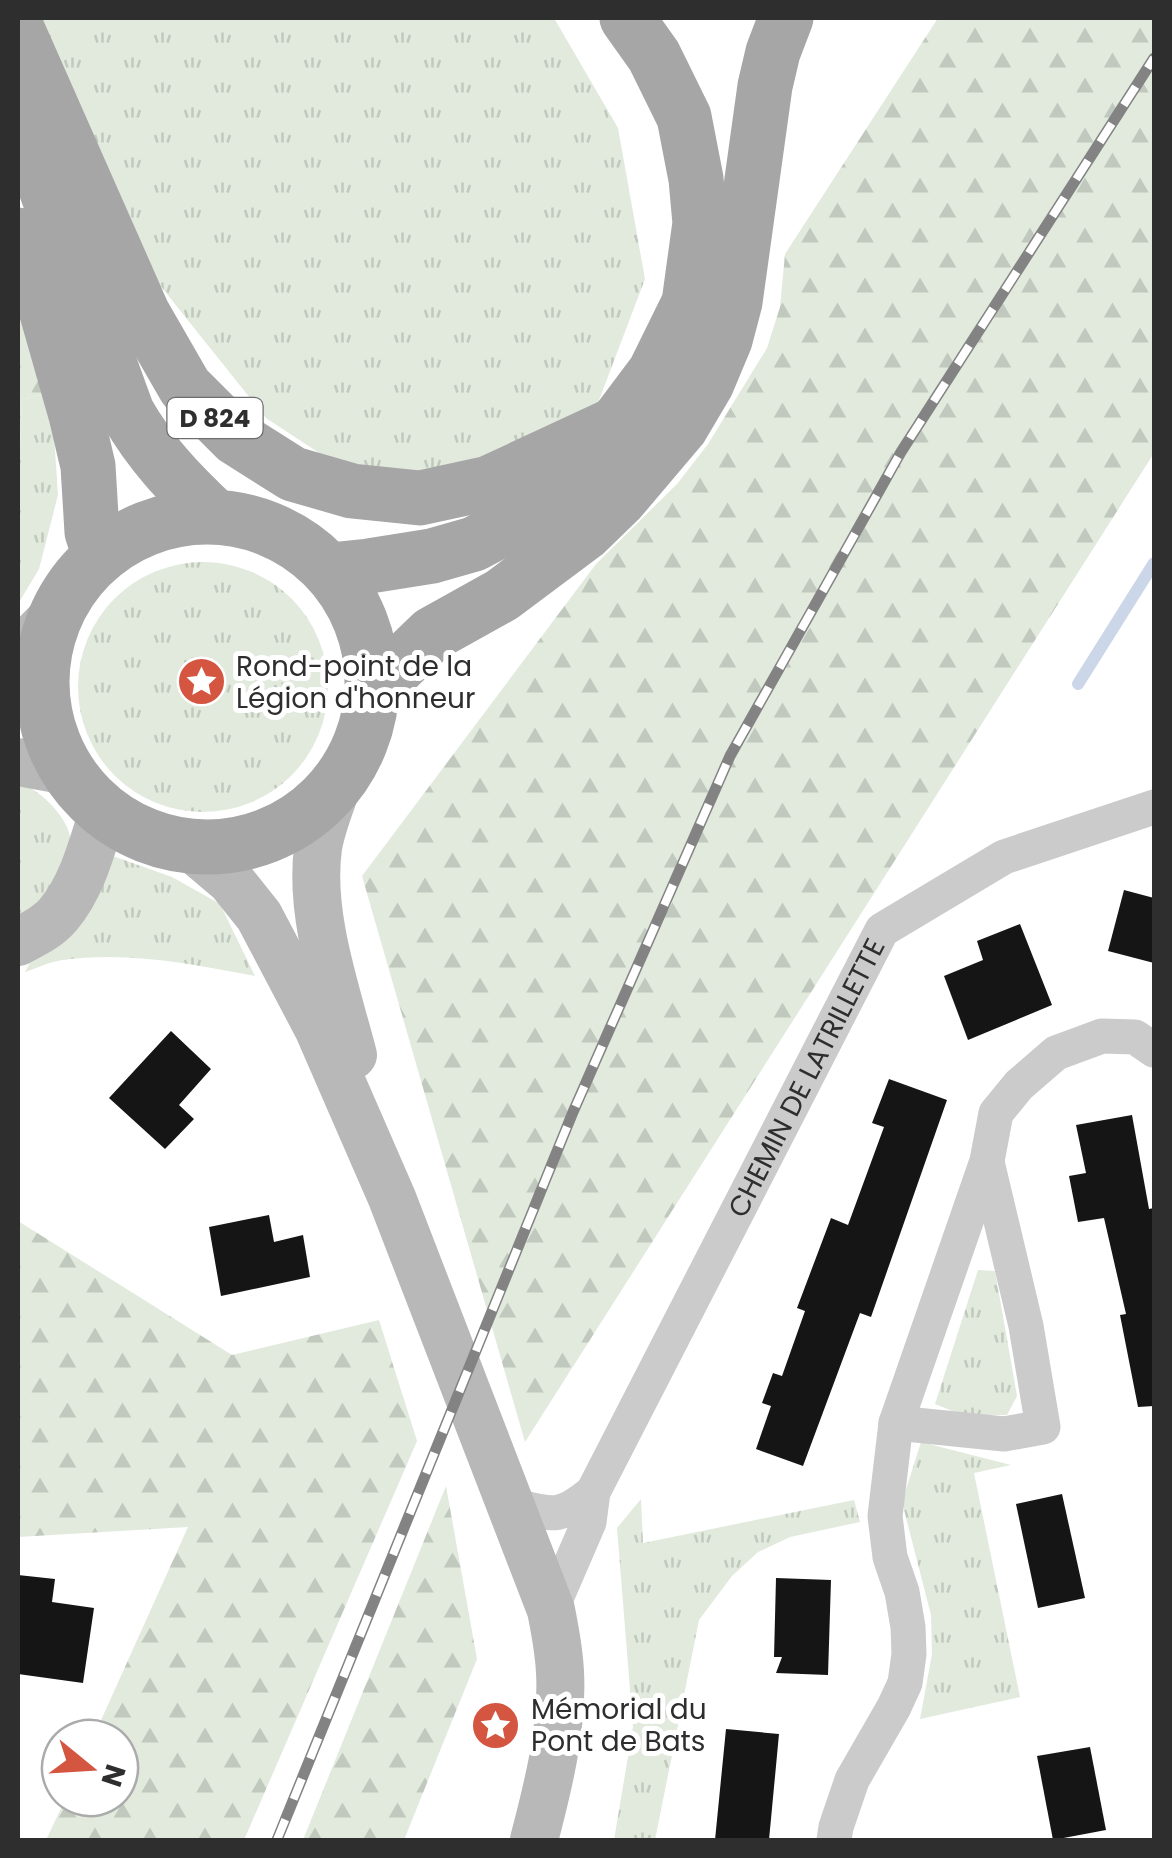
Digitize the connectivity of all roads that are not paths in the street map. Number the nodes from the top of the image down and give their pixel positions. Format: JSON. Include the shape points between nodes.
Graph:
{"nodes":[{"id":1,"x":627,"y":18,"type":"edge"},
{"id":2,"x":786,"y":18,"type":"edge"},
{"id":3,"x":18,"y":30,"type":"edge"},
{"id":4,"x":18,"y":112,"type":"edge"},
{"id":5,"x":18,"y":235,"type":"edge"},
{"id":6,"x":616,"y":424,"type":"junction"},
{"id":7,"x":214,"y":516,"type":"junction"},
{"id":8,"x":100,"y":556,"type":"junction"},
{"id":9,"x":330,"y":570,"type":"junction"},
{"id":10,"x":56,"y":614,"type":"junction"},
{"id":11,"x":18,"y":653,"type":"edge"},
{"id":12,"x":374,"y":690,"type":"junction"},
{"id":13,"x":42,"y":766,"type":"edge"},
{"id":14,"x":336,"y":788,"type":"junction"},
{"id":15,"x":1154,"y":806,"type":"edge"},
{"id":16,"x":103,"y":812,"type":"junction"},
{"id":17,"x":192,"y":848,"type":"junction"},
{"id":18,"x":18,"y":942,"type":"edge"},
{"id":19,"x":1154,"y":1050,"type":"edge"},
{"id":20,"x":986,"y":1162,"type":"junction"},
{"id":21,"x":392,"y":1198,"type":"junction"},
{"id":22,"x":896,"y":1422,"type":"junction"},
{"id":23,"x":593,"y":1492,"type":"junction"},
{"id":24,"x":510,"y":1505,"type":"junction"},
{"id":25,"x":550,"y":1610,"type":"junction"},
{"id":26,"x":534,"y":1840,"type":"edge"},
{"id":27,"x":834,"y":1840,"type":"edge"}],
"edges":[{"from":1,"to":6,"type":"main road","number":"D 824","via":[[684,118],[700,222],[689,303],[655,372]]},
{"from":2,"to":12,"type":"main road","via":[[765,86],[726,340],[681,427],[585,533],[502,595],[432,634]]},
{"from":3,"to":6,"type":"main road","number":"D 824","via":[[143,314],[185,387],[236,438],[293,474],[352,492],[420,498],[489,483]]},
{"from":4,"to":7,"type":"main road","number":"D 824","via":[[128,412],[152,451]]},
{"from":5,"to":8,"type":"main road","via":[[76,415]]},
{"from":6,"to":9,"type":"main road","number":"D 824","via":[[536,511],[474,544]]},
{"from":7,"to":8,"type":"main road","via":[[134,532]]},
{"from":7,"to":9,"type":"main road","via":[[257,523],[297,542]]},
{"from":8,"to":10,"type":"main road"},
{"from":9,"to":12,"type":"main road","via":[[355,606],[370,646]]},
{"from":10,"to":11,"type":"main road"},
{"from":10,"to":13,"type":"main road","via":[[42,666]]},
{"from":12,"to":14,"type":"main road","via":[[362,742]]},
{"from":13,"to":16,"type":"main road"},
{"from":14,"to":17,"type":"main road","via":[[296,824],[246,844]]},
{"from":14,"to":21,"type":"main road","via":[[318,844],[315,894]]},
{"from":15,"to":23,"type":"street","name":"CHEMIN DE LATRILLETTE","via":[[1004,857],[882,930]]},
{"from":16,"to":17,"type":"main road","via":[[145,837]]},
{"from":16,"to":18,"type":"main road","via":[[88,860],[58,915]]},
{"from":17,"to":21,"type":"main road","via":[[259,916],[318,1028]]},
{"from":19,"to":20,"type":"street","via":[[1135,1037],[1102,1036],[1056,1053],[996,1113]]},
{"from":20,"to":22,"type":"street"},
{"from":20,"to":22,"type":"street","via":[[1043,1427],[1004,1434]]},
{"from":21,"to":24,"type":"main road"},
{"from":22,"to":27,"type":"street","via":[[885,1516],[910,1654],[894,1707],[852,1780]]},
{"from":23,"to":24,"type":"street","via":[[552,1514]]},
{"from":23,"to":25,"type":"street","name":"CHEMIN DE LATRILLETTE","via":[[588,1522]]},
{"from":24,"to":25,"type":"main road"},
{"from":25,"to":26,"type":"main road","via":[[560,1701]]}]}
